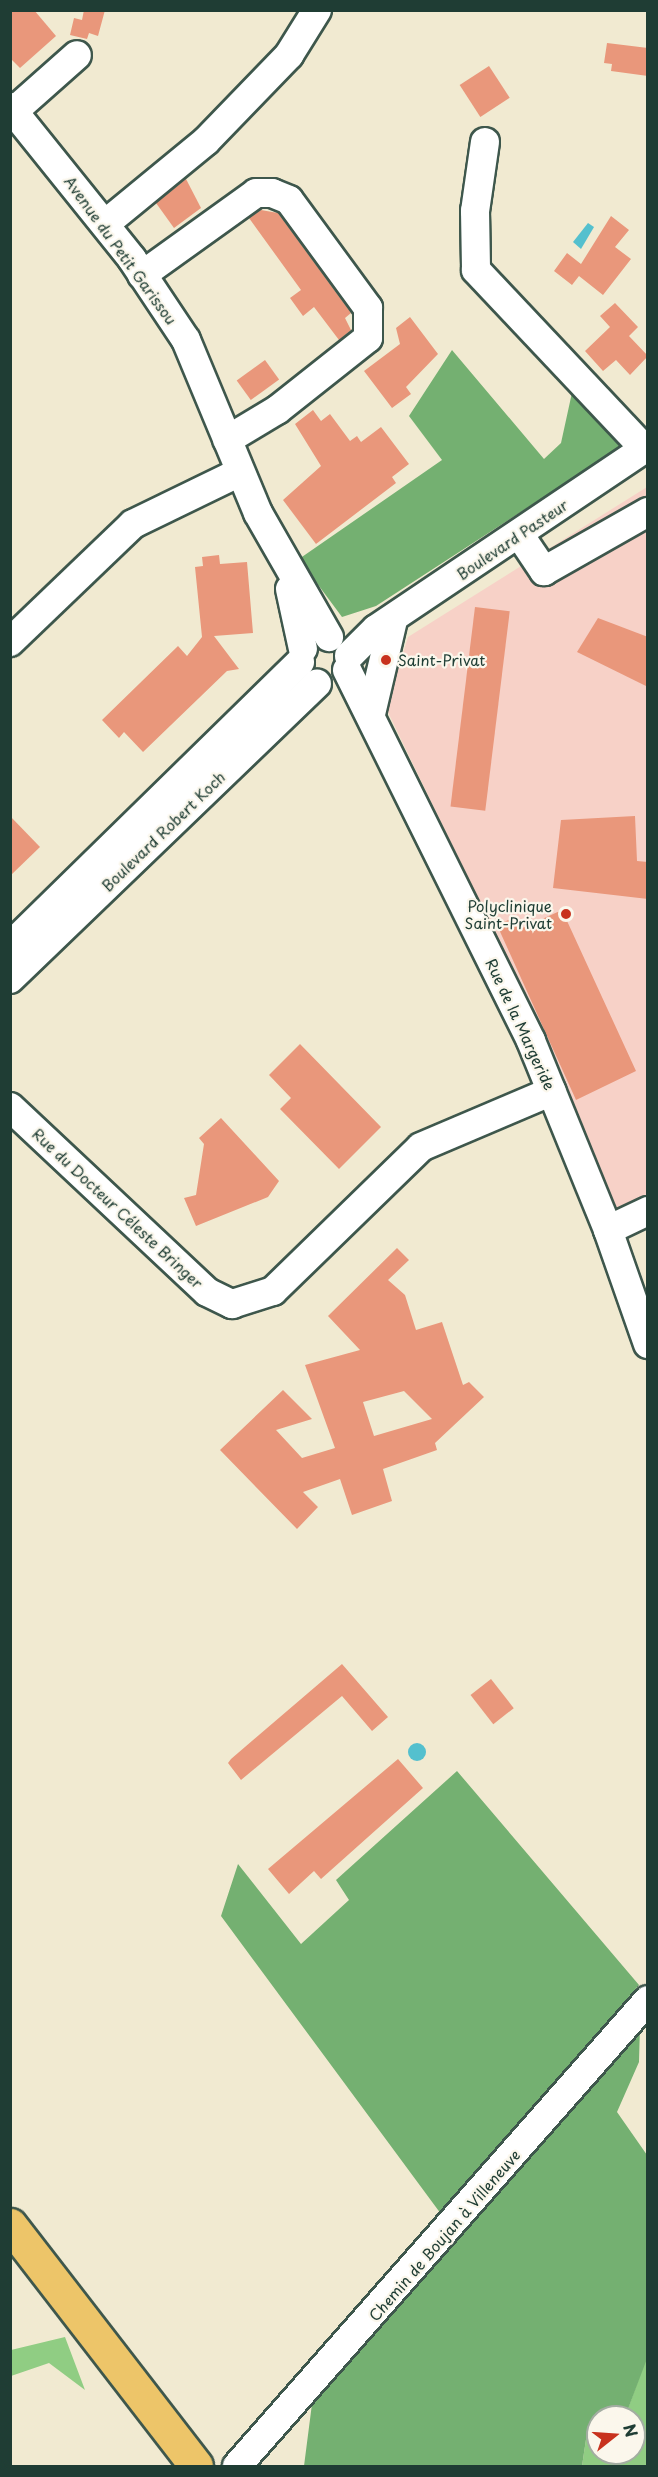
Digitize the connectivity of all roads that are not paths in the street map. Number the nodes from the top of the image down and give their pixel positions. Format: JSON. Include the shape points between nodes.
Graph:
{"nodes":[{"id":1,"x":317,"y":10,"type":"edge"},
{"id":2,"x":77,"y":55,"type":"dead end"},
{"id":3,"x":12,"y":109,"type":"edge"},
{"id":4,"x":485,"y":142,"type":"dead end"},
{"id":5,"x":105,"y":224,"type":"junction"},
{"id":6,"x":142,"y":274,"type":"junction"},
{"id":7,"x":227,"y":440,"type":"junction"},
{"id":8,"x":646,"y":447,"type":"edge"},
{"id":9,"x":240,"y":472,"type":"junction"},
{"id":10,"x":648,"y":512,"type":"edge"},
{"id":11,"x":519,"y":534,"type":"junction"},
{"id":12,"x":286,"y":569,"type":"junction"},
{"id":13,"x":384,"y":625,"type":"junction"},
{"id":14,"x":10,"y":642,"type":"edge"},
{"id":15,"x":302,"y":655,"type":"junction"},
{"id":16,"x":336,"y":662,"type":"junction"},
{"id":17,"x":370,"y":714,"type":"junction"},
{"id":18,"x":10,"y":946,"type":"edge"},
{"id":19,"x":10,"y":979,"type":"edge"},
{"id":20,"x":552,"y":1090,"type":"junction"},
{"id":21,"x":10,"y":1107,"type":"edge"},
{"id":22,"x":648,"y":1211,"type":"edge"},
{"id":23,"x":608,"y":1230,"type":"junction"},
{"id":24,"x":648,"y":1344,"type":"edge"},
{"id":25,"x":648,"y":2000,"type":"edge"},
{"id":26,"x":10,"y":2225,"type":"edge"},
{"id":27,"x":10,"y":2253,"type":"edge"},
{"id":28,"x":170,"y":2466,"type":"edge"},
{"id":29,"x":196,"y":2466,"type":"edge"},
{"id":30,"x":237,"y":2466,"type":"edge"}],
"edges":[{"from":1,"to":5,"type":"street","via":[[289,55],[206,141]]},
{"from":2,"to":3,"type":"street"},
{"from":3,"to":5,"type":"street","name":"Avenue du Petit Garissou"},
{"from":4,"to":8,"type":"street","via":[[475,211],[476,270]]},
{"from":5,"to":6,"type":"street","name":"Avenue du Petit Garissou"},
{"from":6,"to":7,"type":"street","name":"Avenue du Petit Garissou","via":[[186,340]]},
{"from":6,"to":7,"type":"street","via":[[256,193],[272,193],[289,200],[368,308],[368,338],[277,410]]},
{"from":7,"to":9,"type":"street","name":"Avenue du Petit Garissou"},
{"from":8,"to":11,"type":"street","name":"Boulevard Pasteur"},
{"from":9,"to":12,"type":"street","name":"Avenue du Petit Garissou"},
{"from":9,"to":14,"type":"street","via":[[133,524]]},
{"from":10,"to":11,"type":"street","via":[[544,571]]},
{"from":11,"to":13,"type":"street","name":"Boulevard Pasteur"},
{"from":12,"to":15,"type":"street","name":"Avenue du Petit Garissou"},
{"from":12,"to":16,"type":"street","name":"Avenue du Petit Garissou"},
{"from":13,"to":16,"type":"street","name":"Boulevard Pasteur"},
{"from":13,"to":17,"type":"street"},
{"from":15,"to":16,"type":"street","name":"Boulevard Robert Koch","via":[[314,639]]},
{"from":15,"to":16,"type":"street","via":[[305,675]]},
{"from":15,"to":18,"type":"street","name":"Boulevard Robert Koch"},
{"from":16,"to":17,"type":"street","name":"Rue de la Margeride"},
{"from":16,"to":19,"type":"street","name":"Boulevard Robert Koch"},
{"from":17,"to":20,"type":"street","name":"Rue de la Margeride"},
{"from":20,"to":21,"type":"street","name":"Rue du Docteur Céleste Bringer","via":[[421,1147],[273,1291],[232,1304],[207,1292]]},
{"from":20,"to":23,"type":"street","name":"Rue de la Margeride"},
{"from":22,"to":23,"type":"street"},
{"from":23,"to":24,"type":"street","name":"Rue de la Margeride"},
{"from":25,"to":30,"type":"street","name":"Chemin de Boujan à Villeneuve"},
{"from":26,"to":29,"type":"main road"},
{"from":27,"to":28,"type":"main road"}]}
